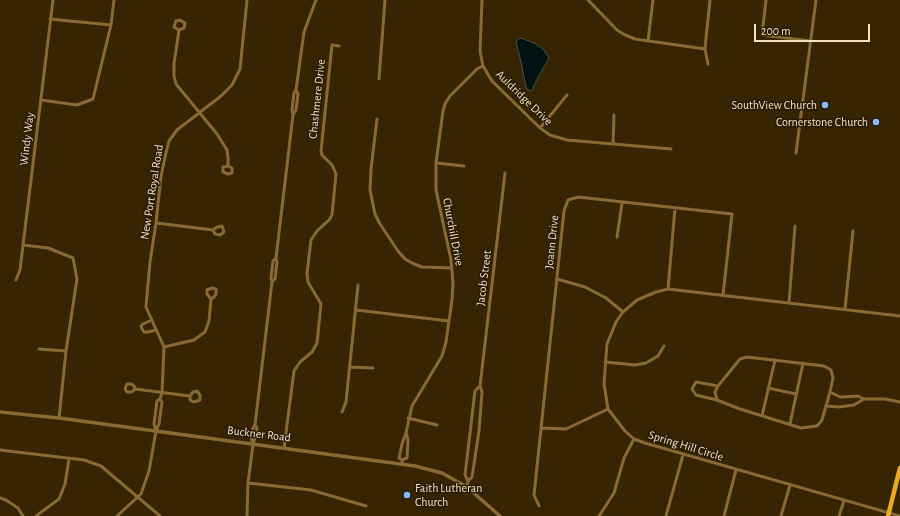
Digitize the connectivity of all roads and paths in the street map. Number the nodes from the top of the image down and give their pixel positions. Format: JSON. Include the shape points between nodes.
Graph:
{"nodes":[{"id":1,"x":53,"y":0,"type":"edge"},
{"id":2,"x":114,"y":0,"type":"edge"},
{"id":3,"x":247,"y":0,"type":"edge"},
{"id":4,"x":316,"y":0,"type":"edge"},
{"id":5,"x":385,"y":0,"type":"edge"},
{"id":6,"x":482,"y":0,"type":"edge"},
{"id":7,"x":588,"y":0,"type":"edge"},
{"id":8,"x":653,"y":0,"type":"edge"},
{"id":9,"x":710,"y":0,"type":"edge"},
{"id":10,"x":766,"y":0,"type":"edge"},
{"id":11,"x":816,"y":0,"type":"edge"},
{"id":12,"x":50,"y":19,"type":"junction"},
{"id":13,"x":111,"y":26,"type":"junction"},
{"id":14,"x":179,"y":30,"type":"dead end"},
{"id":15,"x":648,"y":41,"type":"junction"},
{"id":16,"x":810,"y":41,"type":"junction"},
{"id":17,"x":339,"y":46,"type":"dead end"},
{"id":18,"x":705,"y":49,"type":"junction"},
{"id":19,"x":708,"y":64,"type":"dead end"},
{"id":20,"x":483,"y":66,"type":"junction"},
{"id":21,"x":379,"y":79,"type":"dead end"},
{"id":22,"x":567,"y":95,"type":"dead end"},
{"id":23,"x":40,"y":100,"type":"junction"},
{"id":24,"x":199,"y":113,"type":"junction"},
{"id":25,"x":614,"y":115,"type":"dead end"},
{"id":26,"x":376,"y":119,"type":"dead end"},
{"id":27,"x":540,"y":128,"type":"junction"},
{"id":28,"x":613,"y":144,"type":"junction"},
{"id":29,"x":670,"y":149,"type":"dead end"},
{"id":30,"x":796,"y":153,"type":"dead end"},
{"id":31,"x":436,"y":163,"type":"junction"},
{"id":32,"x":228,"y":166,"type":"dead end"},
{"id":33,"x":464,"y":166,"type":"dead end"},
{"id":34,"x":505,"y":173,"type":"dead end"},
{"id":35,"x":622,"y":203,"type":"junction"},
{"id":36,"x":675,"y":208,"type":"junction"},
{"id":37,"x":156,"y":223,"type":"junction"},
{"id":38,"x":795,"y":226,"type":"dead end"},
{"id":39,"x":213,"y":230,"type":"dead end"},
{"id":40,"x":853,"y":231,"type":"dead end"},
{"id":41,"x":617,"y":237,"type":"dead end"},
{"id":42,"x":23,"y":246,"type":"junction"},
{"id":43,"x":452,"y":268,"type":"junction"},
{"id":44,"x":557,"y":279,"type":"junction"},
{"id":45,"x":16,"y":280,"type":"dead end"},
{"id":46,"x":358,"y":285,"type":"dead end"},
{"id":47,"x":668,"y":289,"type":"junction"},
{"id":48,"x":723,"y":295,"type":"junction"},
{"id":49,"x":211,"y":299,"type":"dead end"},
{"id":50,"x":789,"y":303,"type":"junction"},
{"id":51,"x":845,"y":309,"type":"junction"},
{"id":52,"x":356,"y":310,"type":"junction"},
{"id":53,"x":623,"y":312,"type":"junction"},
{"id":54,"x":900,"y":316,"type":"edge"},
{"id":55,"x":152,"y":320,"type":"junction"},
{"id":56,"x":449,"y":321,"type":"junction"},
{"id":57,"x":156,"y":330,"type":"junction"},
{"id":58,"x":664,"y":346,"type":"dead end"},
{"id":59,"x":164,"y":347,"type":"junction"},
{"id":60,"x":39,"y":349,"type":"dead end"},
{"id":61,"x":66,"y":351,"type":"junction"},
{"id":62,"x":775,"y":360,"type":"junction"},
{"id":63,"x":605,"y":362,"type":"junction"},
{"id":64,"x":803,"y":363,"type":"junction"},
{"id":65,"x":350,"y":367,"type":"junction"},
{"id":66,"x":373,"y":368,"type":"dead end"},
{"id":67,"x":480,"y":386,"type":"junction"},
{"id":68,"x":718,"y":386,"type":"junction"},
{"id":69,"x":768,"y":388,"type":"junction"},
{"id":70,"x":135,"y":389,"type":"dead end"},
{"id":71,"x":830,"y":392,"type":"junction"},
{"id":72,"x":162,"y":393,"type":"junction"},
{"id":73,"x":796,"y":394,"type":"junction"},
{"id":74,"x":190,"y":396,"type":"dead end"},
{"id":75,"x":864,"y":399,"type":"junction"},
{"id":76,"x":717,"y":400,"type":"junction"},
{"id":77,"x":900,"y":402,"type":"edge"},
{"id":78,"x":826,"y":406,"type":"junction"},
{"id":79,"x":608,"y":409,"type":"junction"},
{"id":80,"x":0,"y":412,"type":"edge"},
{"id":81,"x":342,"y":412,"type":"dead end"},
{"id":82,"x":762,"y":416,"type":"junction"},
{"id":83,"x":59,"y":418,"type":"junction"},
{"id":84,"x":408,"y":418,"type":"junction"},
{"id":85,"x":790,"y":424,"type":"junction"},
{"id":86,"x":437,"y":425,"type":"dead end"},
{"id":87,"x":542,"y":428,"type":"junction"},
{"id":88,"x":156,"y":431,"type":"junction"},
{"id":89,"x":406,"y":433,"type":"junction"},
{"id":90,"x":634,"y":439,"type":"junction"},
{"id":91,"x":253,"y":444,"type":"junction"},
{"id":92,"x":284,"y":448,"type":"junction"},
{"id":93,"x":0,"y":450,"type":"edge"},
{"id":94,"x":683,"y":455,"type":"junction"},
{"id":95,"x":69,"y":459,"type":"junction"},
{"id":96,"x":402,"y":462,"type":"junction"},
{"id":97,"x":900,"y":468,"type":"edge"},
{"id":98,"x":736,"y":470,"type":"junction"},
{"id":99,"x":468,"y":481,"type":"junction"},
{"id":100,"x":248,"y":483,"type":"junction"},
{"id":101,"x":790,"y":485,"type":"junction"},
{"id":102,"x":467,"y":486,"type":"junction"},
{"id":103,"x":138,"y":497,"type":"junction"},
{"id":104,"x":0,"y":498,"type":"edge"},
{"id":105,"x":844,"y":501,"type":"junction"},
{"id":106,"x":366,"y":506,"type":"dead end"},
{"id":107,"x":539,"y":506,"type":"dead end"},
{"id":108,"x":888,"y":514,"type":"edge"},
{"id":109,"x":23,"y":516,"type":"edge"},
{"id":110,"x":36,"y":516,"type":"edge"},
{"id":111,"x":117,"y":516,"type":"edge"},
{"id":112,"x":160,"y":516,"type":"edge"},
{"id":113,"x":247,"y":516,"type":"edge"},
{"id":114,"x":500,"y":516,"type":"edge"},
{"id":115,"x":599,"y":516,"type":"edge"},
{"id":116,"x":666,"y":516,"type":"edge"},
{"id":117,"x":724,"y":516,"type":"edge"},
{"id":118,"x":781,"y":516,"type":"edge"},
{"id":119,"x":839,"y":516,"type":"edge"},
{"id":120,"x":900,"y":516,"type":"edge"}],
"edges":[{"from":1,"to":12,"type":"street","name":"Windy Way"},
{"from":2,"to":13,"type":"street"},
{"from":3,"to":24,"type":"street","name":"New Port Royal Road","via":[[240,70],[232,85]]},
{"from":4,"to":91,"type":"street","via":[[304,32],[294,93],[277,262],[275,279],[272,282],[255,425],[256,438]]},
{"from":5,"to":21,"type":"street"},
{"from":6,"to":20,"type":"street","name":"Auldridge Drive","via":[[480,51]]},
{"from":7,"to":15,"type":"street","via":[[617,30],[635,39]]},
{"from":8,"to":15,"type":"street"},
{"from":9,"to":18,"type":"street"},
{"from":10,"to":16,"type":"street","via":[[762,36]]},
{"from":11,"to":16,"type":"street"},
{"from":12,"to":13,"type":"street"},
{"from":12,"to":23,"type":"street","name":"Windy Way"},
{"from":13,"to":23,"type":"street","via":[[93,99],[77,105]]},
{"from":14,"to":24,"type":"street","via":[[174,76],[176,84]]},
{"from":15,"to":18,"type":"street"},
{"from":16,"to":30,"type":"street"},
{"from":17,"to":92,"type":"street","name":"Chashmere Drive","via":[[332,45],[321,151],[336,174],[332,215],[311,240],[307,273],[308,282],[321,304],[317,343],[294,371]]},
{"from":18,"to":19,"type":"street"},
{"from":20,"to":27,"type":"street","name":"Auldridge Drive","via":[[492,81]]},
{"from":20,"to":31,"type":"street","name":"Churchill Drive","via":[[450,96],[445,104]]},
{"from":22,"to":27,"type":"street"},
{"from":23,"to":42,"type":"street","name":"Windy Way"},
{"from":24,"to":32,"type":"street","via":[[227,150]]},
{"from":24,"to":37,"type":"street","name":"New Port Royal Road","via":[[177,130],[169,141],[161,176]]},
{"from":25,"to":28,"type":"street"},
{"from":26,"to":43,"type":"street","via":[[370,190],[380,224],[405,259],[428,268]]},
{"from":27,"to":28,"type":"street","name":"Auldridge Drive","via":[[557,138]]},
{"from":28,"to":29,"type":"street","name":"Auldridge Drive"},
{"from":31,"to":33,"type":"street"},
{"from":31,"to":43,"type":"street","name":"Churchill Drive","via":[[437,202]]},
{"from":34,"to":67,"type":"street","name":"Jacob Street"},
{"from":35,"to":36,"type":"street","name":"Joann Drive"},
{"from":35,"to":41,"type":"street"},
{"from":35,"to":44,"type":"street","name":"Joann Drive","via":[[578,197],[568,200],[564,211]]},
{"from":36,"to":47,"type":"street"},
{"from":36,"to":48,"type":"street","name":"Joann Drive","via":[[732,214]]},
{"from":37,"to":39,"type":"street"},
{"from":37,"to":55,"type":"street","name":"New Port Royal Road","via":[[146,307]]},
{"from":38,"to":50,"type":"street"},
{"from":40,"to":51,"type":"street"},
{"from":42,"to":45,"type":"street","name":"Windy Way"},
{"from":42,"to":61,"type":"street","via":[[48,248],[73,258],[77,279]]},
{"from":43,"to":56,"type":"street","name":"Churchill Drive"},
{"from":44,"to":53,"type":"street","via":[[585,287],[606,298]]},
{"from":44,"to":87,"type":"street","name":"Joann Drive"},
{"from":46,"to":52,"type":"street"},
{"from":47,"to":48,"type":"street","name":"Spring Hill Circle"},
{"from":47,"to":53,"type":"street","name":"Spring Hill Circle","via":[[638,300]]},
{"from":48,"to":50,"type":"street","name":"Spring Hill Circle"},
{"from":49,"to":59,"type":"street","via":[[205,332],[194,340]]},
{"from":50,"to":51,"type":"street","name":"Spring Hill Circle"},
{"from":51,"to":54,"type":"street","name":"Spring Hill Circle"},
{"from":52,"to":56,"type":"street"},
{"from":52,"to":65,"type":"street"},
{"from":53,"to":63,"type":"street","name":"Spring Hill Circle","via":[[610,337]]},
{"from":55,"to":57,"type":"street","name":"New Port Royal Road"},
{"from":55,"to":57,"type":"street","via":[[141,326],[142,330]]},
{"from":56,"to":84,"type":"street","name":"Churchill Drive","via":[[442,356],[412,406]]},
{"from":57,"to":59,"type":"street","name":"New Port Royal Road"},
{"from":58,"to":63,"type":"street","via":[[658,356],[646,363],[635,365]]},
{"from":59,"to":72,"type":"street","name":"New Port Royal Road"},
{"from":60,"to":61,"type":"street"},
{"from":61,"to":83,"type":"street"},
{"from":62,"to":64,"type":"street"},
{"from":62,"to":68,"type":"street","via":[[747,357],[740,359]]},
{"from":62,"to":69,"type":"street"},
{"from":63,"to":79,"type":"street","name":"Spring Hill Circle","via":[[604,384]]},
{"from":64,"to":71,"type":"street","via":[[824,366],[830,370],[833,378]]},
{"from":64,"to":73,"type":"street"},
{"from":65,"to":66,"type":"street"},
{"from":65,"to":81,"type":"street","via":[[346,402]]},
{"from":67,"to":99,"type":"street","name":"Jacob Street","via":[[482,392],[479,431],[472,477]]},
{"from":67,"to":99,"type":"street","name":"Jacob Street","via":[[475,391],[465,475]]},
{"from":68,"to":76,"type":"street","via":[[715,392]]},
{"from":68,"to":76,"type":"street","via":[[696,382],[692,389],[696,394]]},
{"from":69,"to":73,"type":"street"},
{"from":69,"to":82,"type":"street"},
{"from":70,"to":72,"type":"street"},
{"from":71,"to":75,"type":"street","via":[[840,397],[858,396]]},
{"from":71,"to":78,"type":"street"},
{"from":72,"to":74,"type":"street"},
{"from":72,"to":88,"type":"street","name":"New Port Royal Road"},
{"from":73,"to":85,"type":"street"},
{"from":75,"to":77,"type":"street"},
{"from":75,"to":78,"type":"street","via":[[854,405]]},
{"from":76,"to":82,"type":"street"},
{"from":78,"to":85,"type":"street","via":[[822,420],[817,426],[801,428]]},
{"from":79,"to":87,"type":"street","via":[[566,429]]},
{"from":79,"to":90,"type":"street","name":"Spring Hill Circle"},
{"from":80,"to":83,"type":"street","name":"Buckner Road"},
{"from":82,"to":85,"type":"street"},
{"from":83,"to":88,"type":"street","name":"Buckner Road"},
{"from":84,"to":86,"type":"street"},
{"from":84,"to":89,"type":"street","name":"Churchill Drive"},
{"from":87,"to":107,"type":"street","name":"Joann Drive","via":[[534,495]]},
{"from":88,"to":91,"type":"street","name":"Buckner Road"},
{"from":88,"to":103,"type":"street","name":"New Port Royal Road","via":[[149,471]]},
{"from":89,"to":96,"type":"street","name":"Churchill Drive","via":[[399,458]]},
{"from":89,"to":96,"type":"street","name":"Churchill Drive","via":[[407,458]]},
{"from":90,"to":94,"type":"street","name":"Spring Hill Circle"},
{"from":90,"to":115,"type":"street","via":[[624,458],[614,493]]},
{"from":91,"to":92,"type":"street","name":"Buckner Road"},
{"from":91,"to":100,"type":"street"},
{"from":92,"to":96,"type":"street","name":"Buckner Road"},
{"from":93,"to":95,"type":"street"},
{"from":94,"to":98,"type":"street","name":"Spring Hill Circle"},
{"from":94,"to":116,"type":"street"},
{"from":95,"to":103,"type":"street","via":[[84,460],[101,466]]},
{"from":95,"to":110,"type":"street","via":[[65,484],[59,499]]},
{"from":96,"to":102,"type":"street","name":"Buckner Road","via":[[436,472]]},
{"from":97,"to":108,"type":"main road"},
{"from":98,"to":101,"type":"street","name":"Spring Hill Circle"},
{"from":98,"to":117,"type":"street"},
{"from":99,"to":102,"type":"street","name":"Jacob Street"},
{"from":100,"to":106,"type":"street","via":[[311,490]]},
{"from":100,"to":113,"type":"street"},
{"from":101,"to":105,"type":"street","name":"Spring Hill Circle"},
{"from":101,"to":118,"type":"street"},
{"from":102,"to":114,"type":"street","name":"Buckner Road"},
{"from":103,"to":111,"type":"street","name":"New Port Royal Road"},
{"from":103,"to":112,"type":"street"},
{"from":104,"to":109,"type":"street","via":[[18,508]]},
{"from":105,"to":108,"type":"street","name":"Spring Hill Circle"},
{"from":105,"to":119,"type":"street"},
{"from":108,"to":120,"type":"street","name":"Spring Hill Circle"}]}
